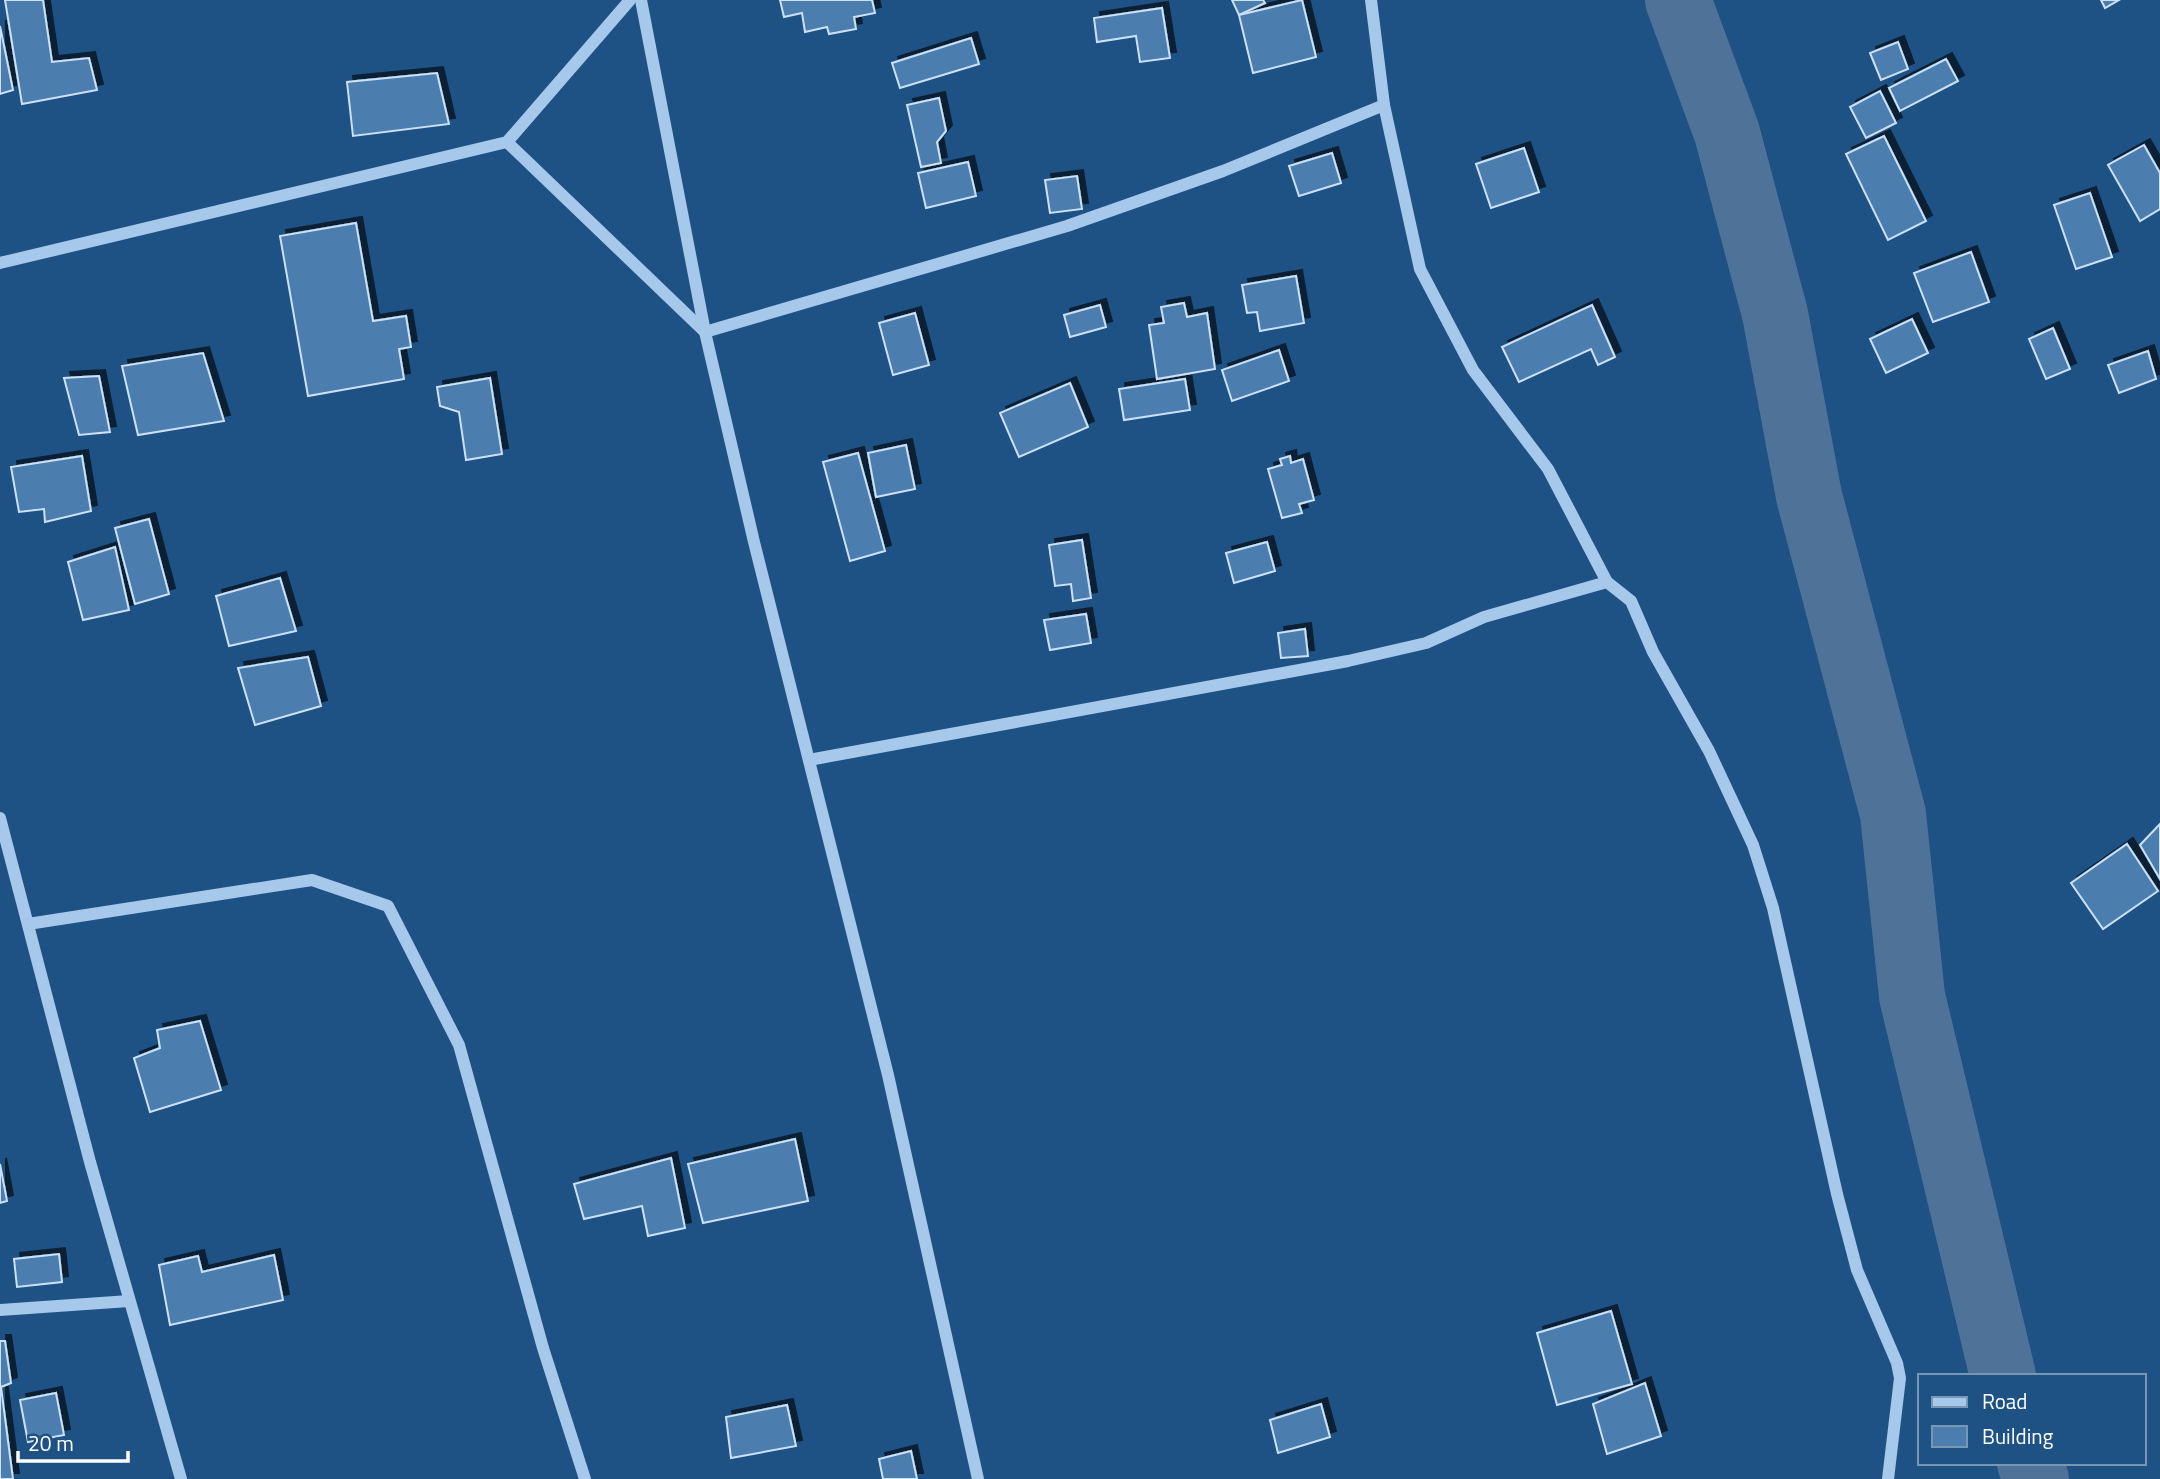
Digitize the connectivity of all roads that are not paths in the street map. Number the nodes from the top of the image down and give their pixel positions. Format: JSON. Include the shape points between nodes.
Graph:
{"nodes":[{"id":1,"x":630,"y":0,"type":"edge"},
{"id":2,"x":641,"y":0,"type":"edge"},
{"id":3,"x":1371,"y":0,"type":"edge"},
{"id":4,"x":1384,"y":105,"type":"junction"},
{"id":5,"x":507,"y":142,"type":"junction"},
{"id":6,"x":0,"y":263,"type":"edge"},
{"id":7,"x":705,"y":332,"type":"junction"},
{"id":8,"x":1607,"y":582,"type":"junction"},
{"id":9,"x":809,"y":760,"type":"junction"},
{"id":10,"x":0,"y":818,"type":"edge"},
{"id":11,"x":28,"y":924,"type":"junction"},
{"id":12,"x":129,"y":1301,"type":"junction"},
{"id":13,"x":0,"y":1310,"type":"edge"},
{"id":14,"x":181,"y":1479,"type":"edge"},
{"id":15,"x":585,"y":1479,"type":"edge"},
{"id":16,"x":978,"y":1479,"type":"edge"},
{"id":17,"x":1888,"y":1479,"type":"edge"}],
"edges":[{"from":1,"to":5,"type":"street"},
{"from":2,"to":7,"type":"street"},
{"from":3,"to":4,"type":"street"},
{"from":4,"to":7,"type":"street","via":[[1223,171],[1067,226]]},
{"from":4,"to":8,"type":"street","via":[[1420,269],[1473,370],[1548,469]]},
{"from":5,"to":6,"type":"street"},
{"from":5,"to":7,"type":"street"},
{"from":7,"to":9,"type":"street"},
{"from":8,"to":9,"type":"street","via":[[1484,617],[1426,643],[1348,661]]},
{"from":8,"to":17,"type":"street","via":[[1631,601],[1653,652],[1709,751],[1753,845],[1773,908],[1854,1258],[1897,1363],[1900,1378]]},
{"from":9,"to":16,"type":"street","via":[[888,1075]]},
{"from":10,"to":11,"type":"street"},
{"from":11,"to":12,"type":"street"},
{"from":11,"to":15,"type":"street","via":[[312,880],[388,906],[459,1045],[543,1348]]},
{"from":12,"to":13,"type":"street"},
{"from":12,"to":14,"type":"street"}]}
